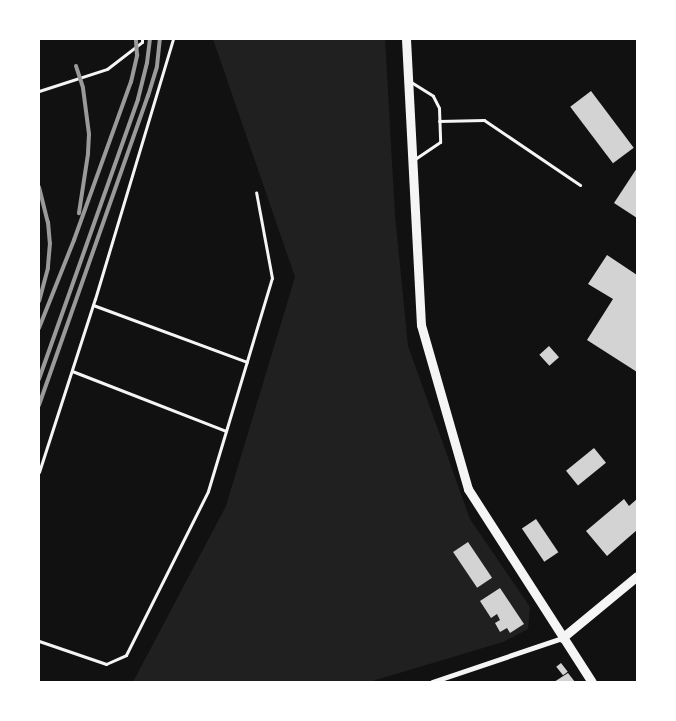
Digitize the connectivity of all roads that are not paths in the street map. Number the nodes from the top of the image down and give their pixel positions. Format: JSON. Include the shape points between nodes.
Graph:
{"nodes":[{"id":1,"x":142,"y":39,"type":"edge"},
{"id":2,"x":172,"y":39,"type":"edge"},
{"id":3,"x":406,"y":39,"type":"edge"},
{"id":4,"x":408,"y":80,"type":"junction"},
{"id":5,"x":39,"y":91,"type":"edge"},
{"id":6,"x":439,"y":121,"type":"junction"},
{"id":7,"x":412,"y":161,"type":"junction"},
{"id":8,"x":580,"y":185,"type":"dead end"},
{"id":9,"x":256,"y":192,"type":"dead end"},
{"id":10,"x":93,"y":305,"type":"junction"},
{"id":11,"x":246,"y":362,"type":"junction"},
{"id":12,"x":72,"y":371,"type":"junction"},
{"id":13,"x":226,"y":431,"type":"junction"},
{"id":14,"x":39,"y":472,"type":"edge"},
{"id":15,"x":637,"y":576,"type":"edge"},
{"id":16,"x":562,"y":638,"type":"junction"},
{"id":17,"x":39,"y":641,"type":"edge"},
{"id":18,"x":432,"y":682,"type":"edge"},
{"id":19,"x":592,"y":682,"type":"edge"}],
"edges":[{"from":1,"to":5,"type":"lane","via":[[107,68]]},
{"from":2,"to":10,"type":"lane"},
{"from":3,"to":4,"type":"main road"},
{"from":4,"to":6,"type":"lane","via":[[433,96],[439,108]]},
{"from":4,"to":7,"type":"main road"},
{"from":6,"to":7,"type":"lane","via":[[440,142]]},
{"from":6,"to":8,"type":"lane","via":[[484,120]]},
{"from":7,"to":16,"type":"main road","via":[[421,324],[468,489]]},
{"from":9,"to":11,"type":"lane","via":[[272,278]]},
{"from":10,"to":11,"type":"lane"},
{"from":10,"to":12,"type":"lane"},
{"from":11,"to":13,"type":"lane"},
{"from":12,"to":13,"type":"lane"},
{"from":12,"to":14,"type":"lane"},
{"from":13,"to":17,"type":"lane","via":[[208,491],[126,655],[106,664]]},
{"from":15,"to":16,"type":"main road"},
{"from":16,"to":18,"type":"street"},
{"from":16,"to":19,"type":"main road"}]}
